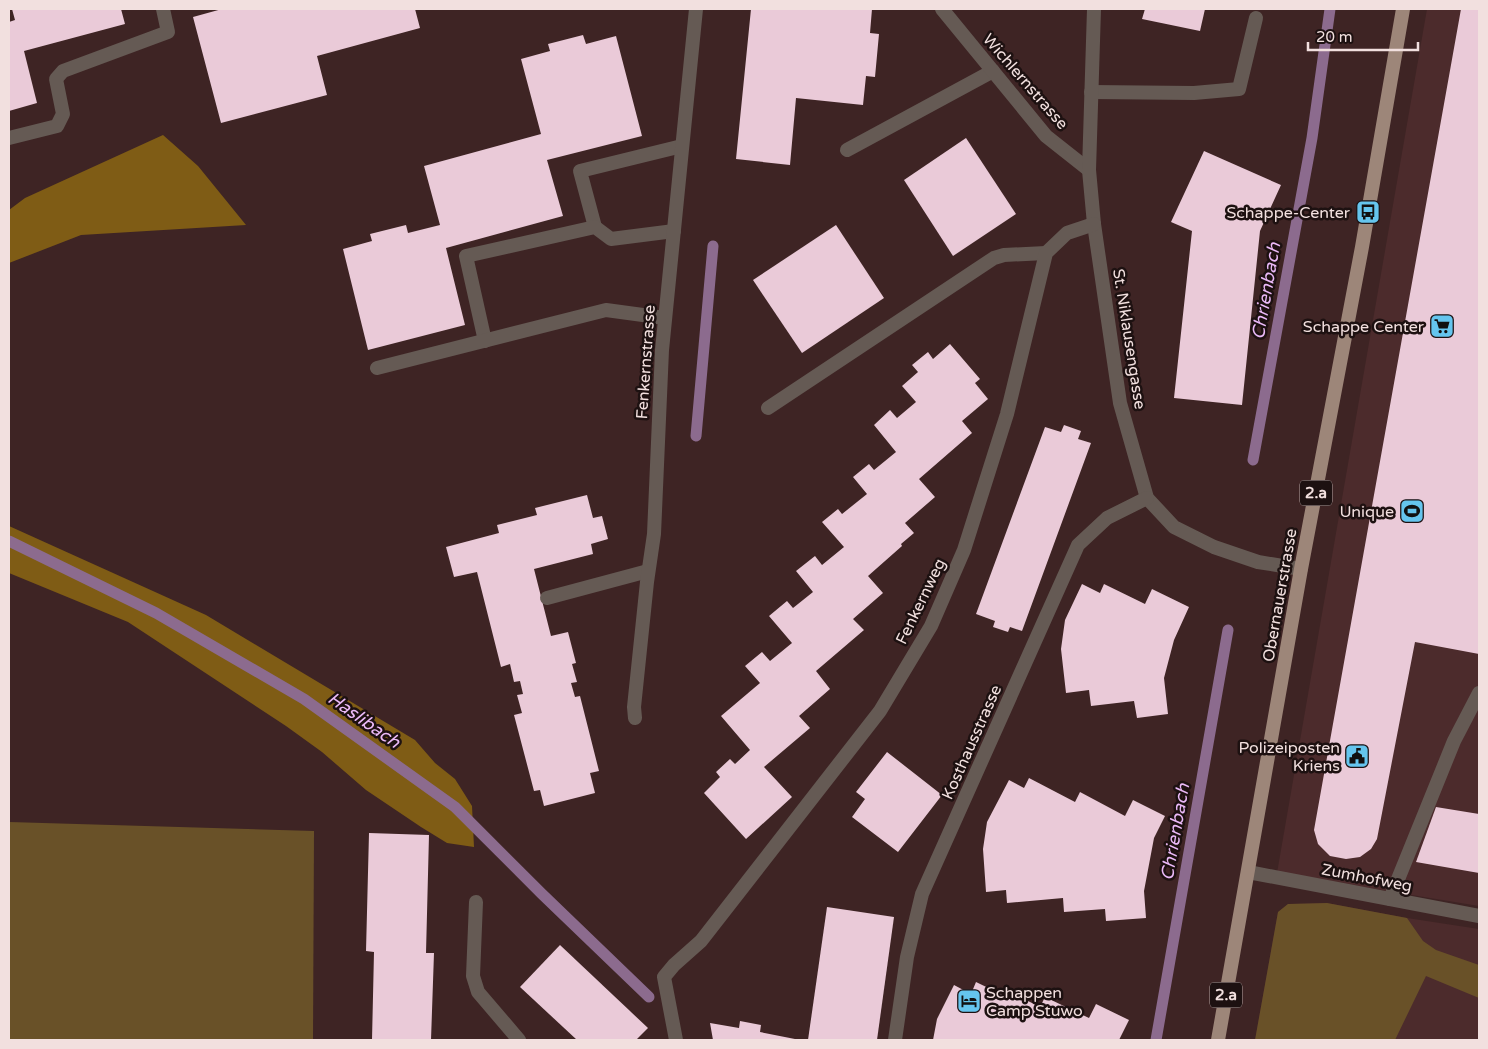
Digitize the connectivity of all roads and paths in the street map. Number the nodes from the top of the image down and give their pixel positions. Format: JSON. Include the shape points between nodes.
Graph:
{"nodes":[{"id":1,"x":163,"y":9,"type":"edge"},
{"id":2,"x":696,"y":9,"type":"edge"},
{"id":3,"x":942,"y":9,"type":"edge"},
{"id":4,"x":1094,"y":9,"type":"edge"},
{"id":5,"x":1403,"y":9,"type":"edge"},
{"id":6,"x":1256,"y":18,"type":"dead end"},
{"id":7,"x":993,"y":71,"type":"junction"},
{"id":8,"x":1091,"y":92,"type":"junction"},
{"id":9,"x":9,"y":138,"type":"edge"},
{"id":10,"x":682,"y":146,"type":"junction"},
{"id":11,"x":847,"y":150,"type":"dead end"},
{"id":12,"x":1089,"y":170,"type":"junction"},
{"id":13,"x":1094,"y":224,"type":"junction"},
{"id":14,"x":595,"y":227,"type":"junction"},
{"id":15,"x":674,"y":230,"type":"junction"},
{"id":16,"x":1046,"y":253,"type":"junction"},
{"id":17,"x":665,"y":318,"type":"junction"},
{"id":18,"x":485,"y":341,"type":"junction"},
{"id":19,"x":377,"y":368,"type":"dead end"},
{"id":20,"x":768,"y":408,"type":"dead end"},
{"id":21,"x":1147,"y":498,"type":"junction"},
{"id":22,"x":1301,"y":568,"type":"junction"},
{"id":23,"x":648,"y":571,"type":"junction"},
{"id":24,"x":547,"y":598,"type":"dead end"},
{"id":25,"x":1479,"y":693,"type":"edge"},
{"id":26,"x":635,"y":718,"type":"dead end"},
{"id":27,"x":1248,"y":872,"type":"junction"},
{"id":28,"x":1390,"y":899,"type":"junction"},
{"id":29,"x":476,"y":902,"type":"dead end"},
{"id":30,"x":1479,"y":916,"type":"edge"},
{"id":31,"x":519,"y":1040,"type":"edge"},
{"id":32,"x":676,"y":1040,"type":"edge"},
{"id":33,"x":895,"y":1040,"type":"edge"},
{"id":34,"x":1218,"y":1040,"type":"edge"}],
"edges":[{"from":1,"to":9,"type":"street","via":[[168,32],[63,70],[56,79],[63,114],[57,126]]},
{"from":2,"to":10,"type":"street","name":"Fenkernstrasse"},
{"from":3,"to":7,"type":"street","name":"Wichlernstrasse"},
{"from":4,"to":8,"type":"street","name":"St. Niklausengasse"},
{"from":5,"to":22,"type":"main road","name":"Obernauerstrasse","number":"2.a"},
{"from":6,"to":8,"type":"street","via":[[1239,88],[1194,93]]},
{"from":7,"to":11,"type":"street"},
{"from":7,"to":12,"type":"street","name":"Wichlernstrasse","via":[[1046,136]]},
{"from":8,"to":12,"type":"street","name":"St. Niklausengasse"},
{"from":10,"to":14,"type":"street","via":[[580,171]]},
{"from":10,"to":15,"type":"street","name":"Fenkernstrasse"},
{"from":12,"to":13,"type":"street","name":"St. Niklausengasse"},
{"from":13,"to":16,"type":"street","via":[[1067,233]]},
{"from":13,"to":21,"type":"street","name":"St. Niklausengasse","via":[[1120,403]]},
{"from":14,"to":15,"type":"street","via":[[612,239]]},
{"from":14,"to":18,"type":"street","via":[[466,256]]},
{"from":15,"to":17,"type":"street","name":"Fenkernstrasse"},
{"from":16,"to":20,"type":"street","via":[[994,258]]},
{"from":16,"to":32,"type":"street","name":"Fenkernweg","via":[[1007,414],[964,550],[931,626],[880,711],[701,941],[664,977]]},
{"from":17,"to":18,"type":"street","via":[[606,310]]},
{"from":17,"to":23,"type":"street","name":"Fenkernstrasse","via":[[654,534]]},
{"from":18,"to":19,"type":"street"},
{"from":21,"to":22,"type":"street","name":"St. Niklausengasse","via":[[1174,527],[1214,547],[1258,562]]},
{"from":21,"to":33,"type":"street","name":"Kosthausstrasse","via":[[1107,518],[1078,545],[922,894],[907,957]]},
{"from":22,"to":27,"type":"main road","name":"Obernauerstrasse","number":"2.a"},
{"from":23,"to":24,"type":"street"},
{"from":23,"to":26,"type":"street","name":"Fenkernstrasse"},
{"from":25,"to":28,"type":"street","via":[[1454,741]]},
{"from":27,"to":28,"type":"street","name":"Zumhofweg"},
{"from":27,"to":34,"type":"main road","name":"Obernauerstrasse","number":"2.a"},
{"from":28,"to":30,"type":"street","name":"Zumhofweg"},
{"from":29,"to":31,"type":"street","via":[[473,976],[478,992]]}]}
